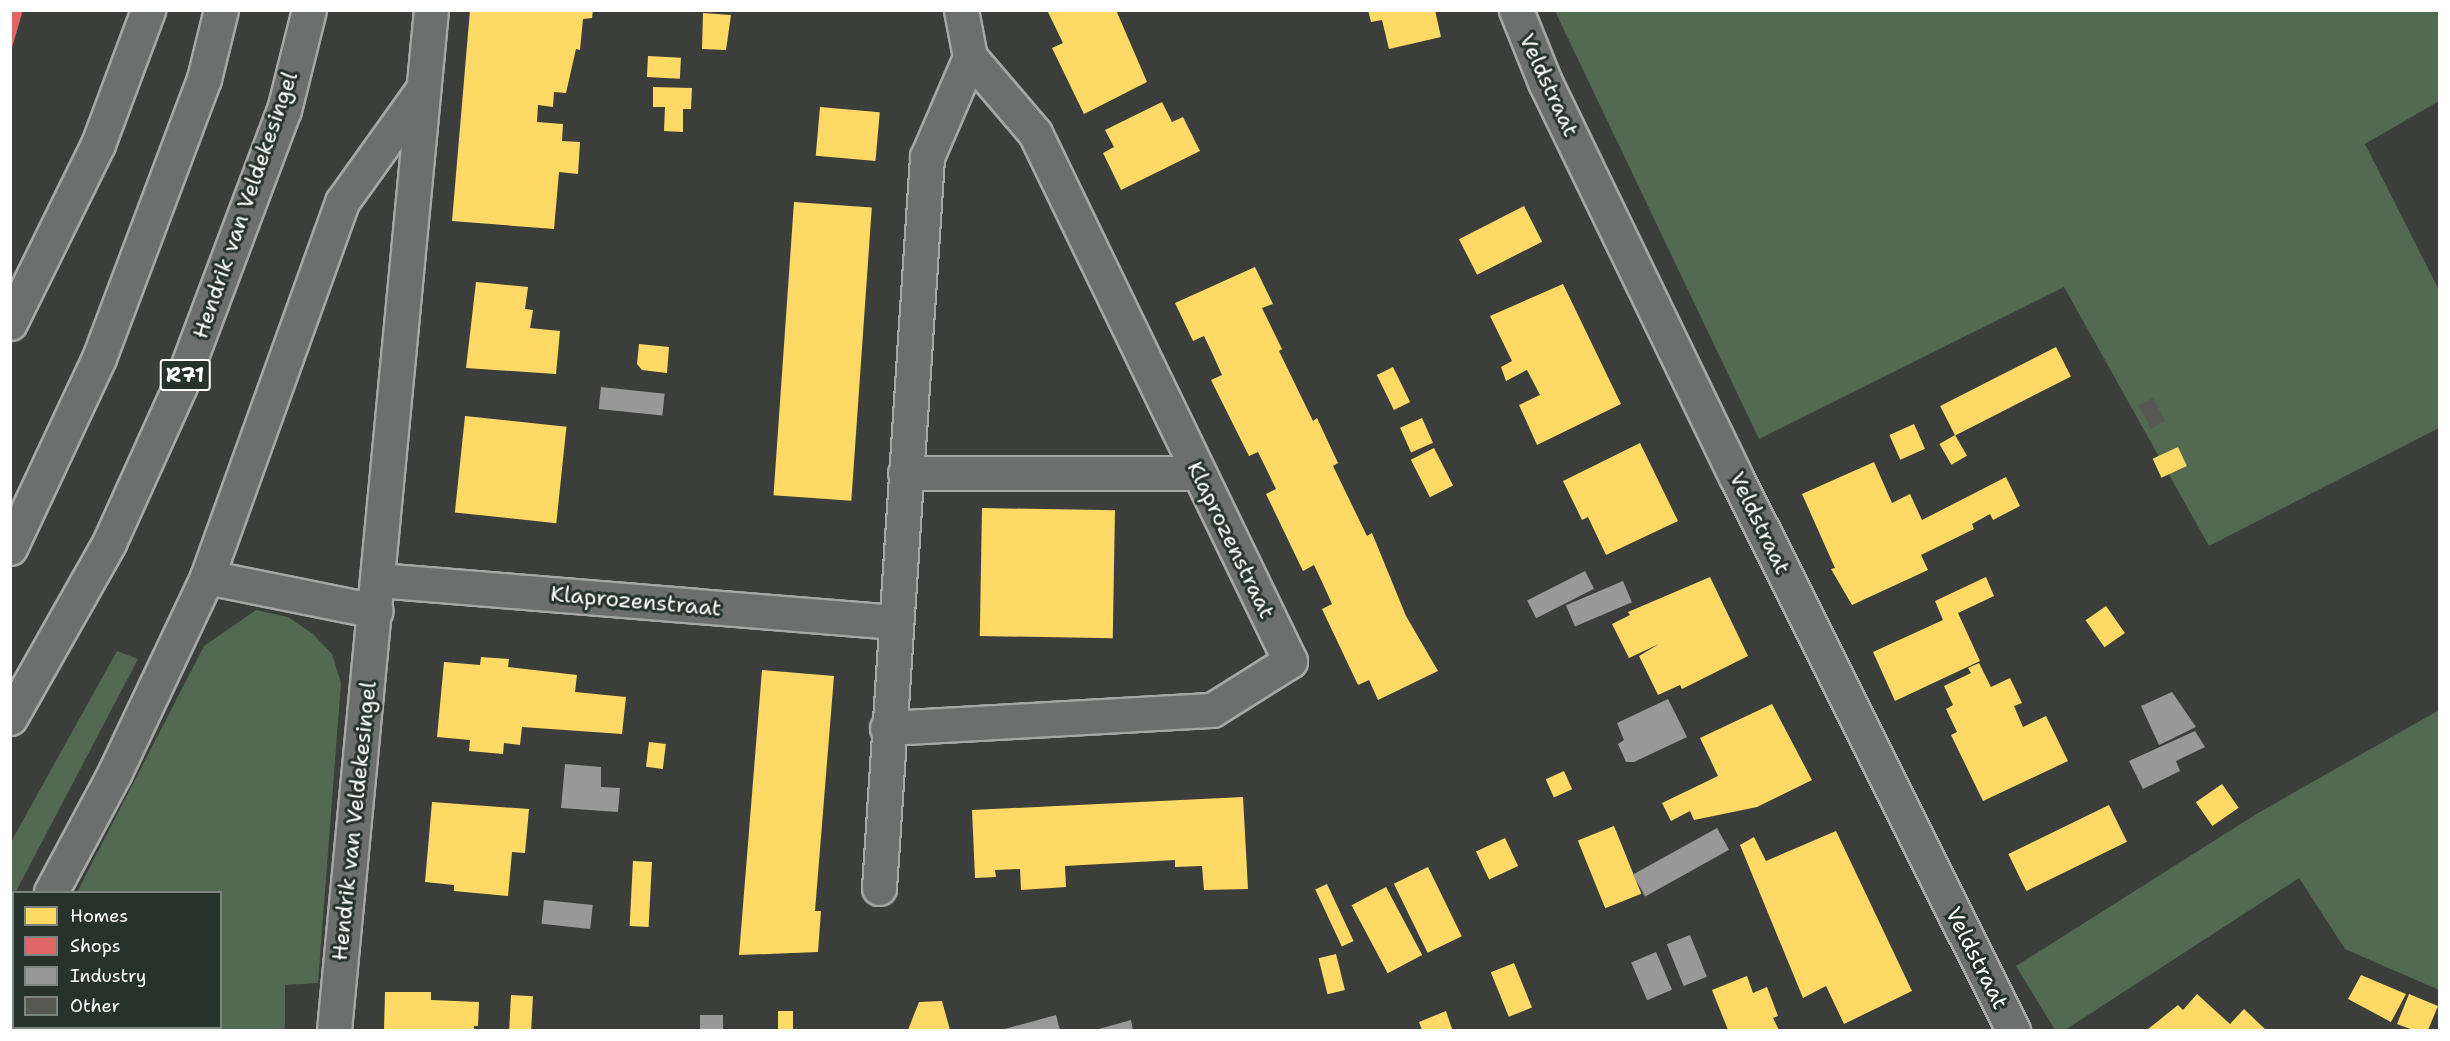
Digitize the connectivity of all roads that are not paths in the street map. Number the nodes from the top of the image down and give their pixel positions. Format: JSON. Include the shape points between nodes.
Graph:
{"nodes":[{"id":1,"x":148,"y":10,"type":"edge"},
{"id":2,"x":221,"y":10,"type":"edge"},
{"id":3,"x":309,"y":10,"type":"edge"},
{"id":4,"x":431,"y":10,"type":"edge"},
{"id":5,"x":961,"y":10,"type":"edge"},
{"id":6,"x":1516,"y":10,"type":"edge"},
{"id":7,"x":970,"y":57,"type":"junction"},
{"id":8,"x":424,"y":87,"type":"junction"},
{"id":9,"x":10,"y":323,"type":"edge"},
{"id":10,"x":905,"y":473,"type":"junction"},
{"id":11,"x":1199,"y":473,"type":"junction"},
{"id":12,"x":10,"y":548,"type":"edge"},
{"id":13,"x":207,"y":577,"type":"junction"},
{"id":14,"x":377,"y":595,"type":"junction"},
{"id":15,"x":895,"y":622,"type":"junction"},
{"id":16,"x":10,"y":718,"type":"edge"},
{"id":17,"x":887,"y":728,"type":"junction"},
{"id":18,"x":879,"y":888,"type":"dead end"},
{"id":19,"x":52,"y":891,"type":"edge"},
{"id":20,"x":334,"y":1030,"type":"edge"},
{"id":21,"x":2013,"y":1030,"type":"edge"}],
"edges":[{"from":1,"to":9,"type":"main road","via":[[98,144]]},
{"from":2,"to":12,"type":"main road","via":[[204,79],[99,358]]},
{"from":3,"to":16,"type":"main road","name":"Hendrik van Veldekesingel","number":"R71","via":[[284,110],[180,386],[109,543]]},
{"from":4,"to":8,"type":"main road","name":"Hendrik van Veldekesingel"},
{"from":5,"to":7,"type":"main road","name":"Klaprozenstraat"},
{"from":6,"to":21,"type":"main road","name":"Veldstraat","via":[[1545,82],[1735,475]]},
{"from":7,"to":10,"type":"main road","via":[[927,157]]},
{"from":7,"to":11,"type":"main road","name":"Klaprozenstraat","via":[[1035,133]]},
{"from":8,"to":13,"type":"main road","via":[[342,202]]},
{"from":8,"to":14,"type":"main road","name":"Hendrik van Veldekesingel"},
{"from":10,"to":11,"type":"main road"},
{"from":10,"to":15,"type":"main road"},
{"from":11,"to":17,"type":"main road","name":"Klaprozenstraat","via":[[1290,660],[1212,710]]},
{"from":13,"to":14,"type":"main road"},
{"from":13,"to":19,"type":"main road","via":[[115,772]]},
{"from":14,"to":15,"type":"main road","name":"Klaprozenstraat"},
{"from":14,"to":20,"type":"main road","name":"Hendrik van Veldekesingel"},
{"from":15,"to":17,"type":"main road"},
{"from":17,"to":18,"type":"main road"}]}
